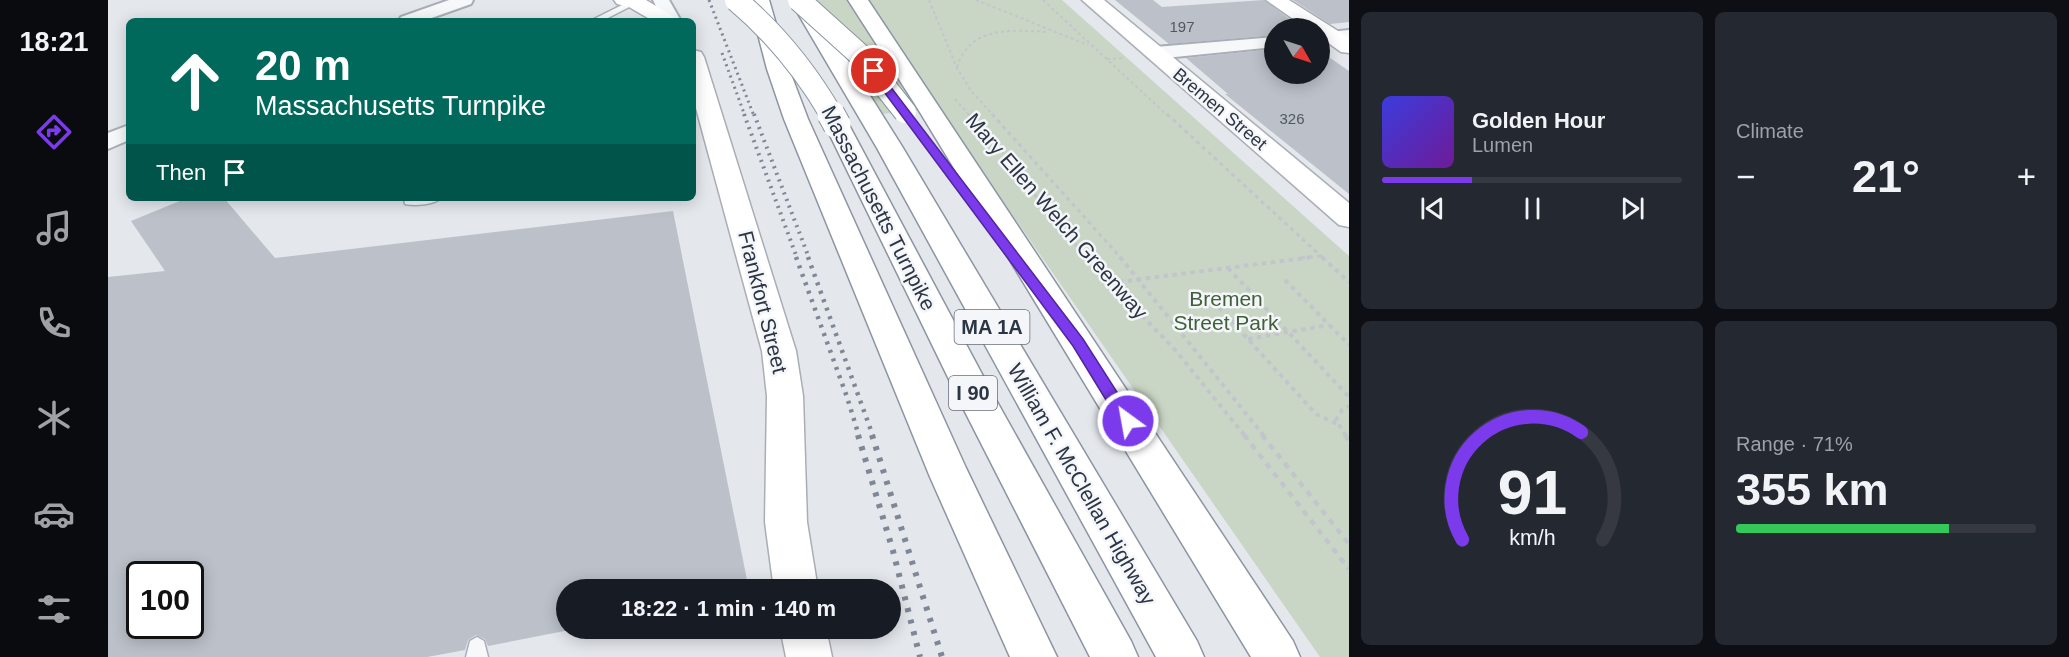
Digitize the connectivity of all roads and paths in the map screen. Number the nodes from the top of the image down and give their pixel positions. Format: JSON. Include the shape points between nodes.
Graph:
{"nodes":[{"id":1,"x":465,"y":0,"type":"edge"},
{"id":2,"x":661,"y":0,"type":"edge"},
{"id":3,"x":736,"y":0,"type":"edge"},
{"id":4,"x":759,"y":0,"type":"edge"},
{"id":5,"x":799,"y":0,"type":"edge"},
{"id":6,"x":858,"y":0,"type":"edge"},
{"id":7,"x":929,"y":0,"type":"edge"},
{"id":8,"x":976,"y":0,"type":"edge"},
{"id":9,"x":1042,"y":0,"type":"edge"},
{"id":10,"x":1092,"y":0,"type":"edge"},
{"id":11,"x":1276,"y":0,"type":"edge"},
{"id":12,"x":631,"y":1,"type":"edge"},
{"id":13,"x":415,"y":18,"type":"edge"},
{"id":14,"x":600,"y":18,"type":"edge"},
{"id":15,"x":662,"y":18,"type":"edge"},
{"id":16,"x":670,"y":18,"type":"edge"},
{"id":17,"x":1056,"y":33,"type":"junction"},
{"id":18,"x":1338,"y":39,"type":"edge"},
{"id":19,"x":1264,"y":43,"type":"edge"},
{"id":20,"x":1092,"y":46,"type":"junction"},
{"id":21,"x":1144,"y":55,"type":"junction"},
{"id":22,"x":1107,"y":59,"type":"junction"},
{"id":23,"x":696,"y":67,"type":"edge"},
{"id":24,"x":957,"y":68,"type":"junction"},
{"id":25,"x":930,"y":106,"type":"junction"},
{"id":26,"x":126,"y":133,"type":"edge"},
{"id":27,"x":108,"y":142,"type":"edge"},
{"id":28,"x":1349,"y":218,"type":"edge"},
{"id":29,"x":1320,"y":256,"type":"junction"},
{"id":30,"x":1227,"y":268,"type":"junction"},
{"id":31,"x":1140,"y":279,"type":"junction"},
{"id":32,"x":1285,"y":280,"type":"dead end"},
{"id":33,"x":1349,"y":282,"type":"edge"},
{"id":34,"x":1109,"y":283,"type":"junction"},
{"id":35,"x":1207,"y":294,"type":"dead end"},
{"id":36,"x":1330,"y":325,"type":"junction"},
{"id":37,"x":1288,"y":332,"type":"junction"},
{"id":38,"x":1248,"y":339,"type":"junction"},
{"id":39,"x":1349,"y":345,"type":"edge"},
{"id":40,"x":1349,"y":397,"type":"edge"},
{"id":41,"x":1349,"y":406,"type":"edge"},
{"id":42,"x":1339,"y":425,"type":"junction"},
{"id":43,"x":1349,"y":441,"type":"edge"},
{"id":44,"x":1349,"y":544,"type":"edge"},
{"id":45,"x":1349,"y":569,"type":"edge"},
{"id":46,"x":794,"y":579,"type":"edge"},
{"id":47,"x":806,"y":639,"type":"edge"},
{"id":48,"x":810,"y":657,"type":"edge"},
{"id":49,"x":1034,"y":657,"type":"edge"},
{"id":50,"x":1115,"y":657,"type":"edge"},
{"id":51,"x":1181,"y":657,"type":"edge"},
{"id":52,"x":1277,"y":657,"type":"edge"}],
"edges":[{"from":1,"to":13,"type":"street"},
{"from":2,"to":16,"type":"street"},
{"from":3,"to":50,"type":"main road","name":"Massachusetts Turnpike","number":"I 90","bridge":true,"via":[[796,60],[819,93]]},
{"from":4,"to":49,"type":"main road","via":[[796,119],[950,477]]},
{"from":5,"to":25,"type":"main road","bridge":true,"via":[[860,56]]},
{"from":5,"to":51,"type":"main road","name":"William F. McClellan Highway","number":"MA 1A","via":[[890,148]]},
{"from":6,"to":25,"type":"main road"},
{"from":7,"to":24,"type":"path"},
{"from":8,"to":17,"type":"path"},
{"from":9,"to":20,"type":"path"},
{"from":10,"to":21,"type":"main road","name":"Bremen Street"},
{"from":11,"to":18,"type":"main road"},
{"from":12,"to":14,"type":"lane"},
{"from":12,"to":15,"type":"main road"},
{"from":17,"to":20,"type":"path"},
{"from":17,"to":24,"type":"path","via":[[1006,31],[978,39],[962,51]]},
{"from":19,"to":21,"type":"street"},
{"from":20,"to":22,"type":"path"},
{"from":21,"to":22,"type":"path"},
{"from":21,"to":28,"type":"main road","name":"Bremen Street"},
{"from":22,"to":29,"type":"path"},
{"from":23,"to":46,"type":"main road","name":"Frankfort Street","via":[[779,351],[785,396],[786,522]]},
{"from":24,"to":31,"type":"path","via":[[985,107]]},
{"from":25,"to":34,"type":"path","name":"Mary Ellen Welch Greenway","via":[[999,147],[1046,210]]},
{"from":25,"to":52,"type":"main road"},
{"from":26,"to":27,"type":"street"},
{"from":29,"to":30,"type":"path"},
{"from":29,"to":33,"type":"path"},
{"from":30,"to":31,"type":"path"},
{"from":30,"to":37,"type":"path"},
{"from":31,"to":34,"type":"path"},
{"from":31,"to":44,"type":"path"},
{"from":32,"to":36,"type":"path"},
{"from":34,"to":45,"type":"path","name":"Mary Ellen Welch Greenway","via":[[1203,382]]},
{"from":35,"to":38,"type":"path"},
{"from":36,"to":37,"type":"path"},
{"from":36,"to":39,"type":"path"},
{"from":37,"to":38,"type":"path"},
{"from":37,"to":40,"type":"path"},
{"from":38,"to":42,"type":"path","via":[[1316,414]]},
{"from":41,"to":42,"type":"path","via":[[1336,420]]},
{"from":42,"to":43,"type":"path"},
{"from":47,"to":48,"type":"main road"}]}
